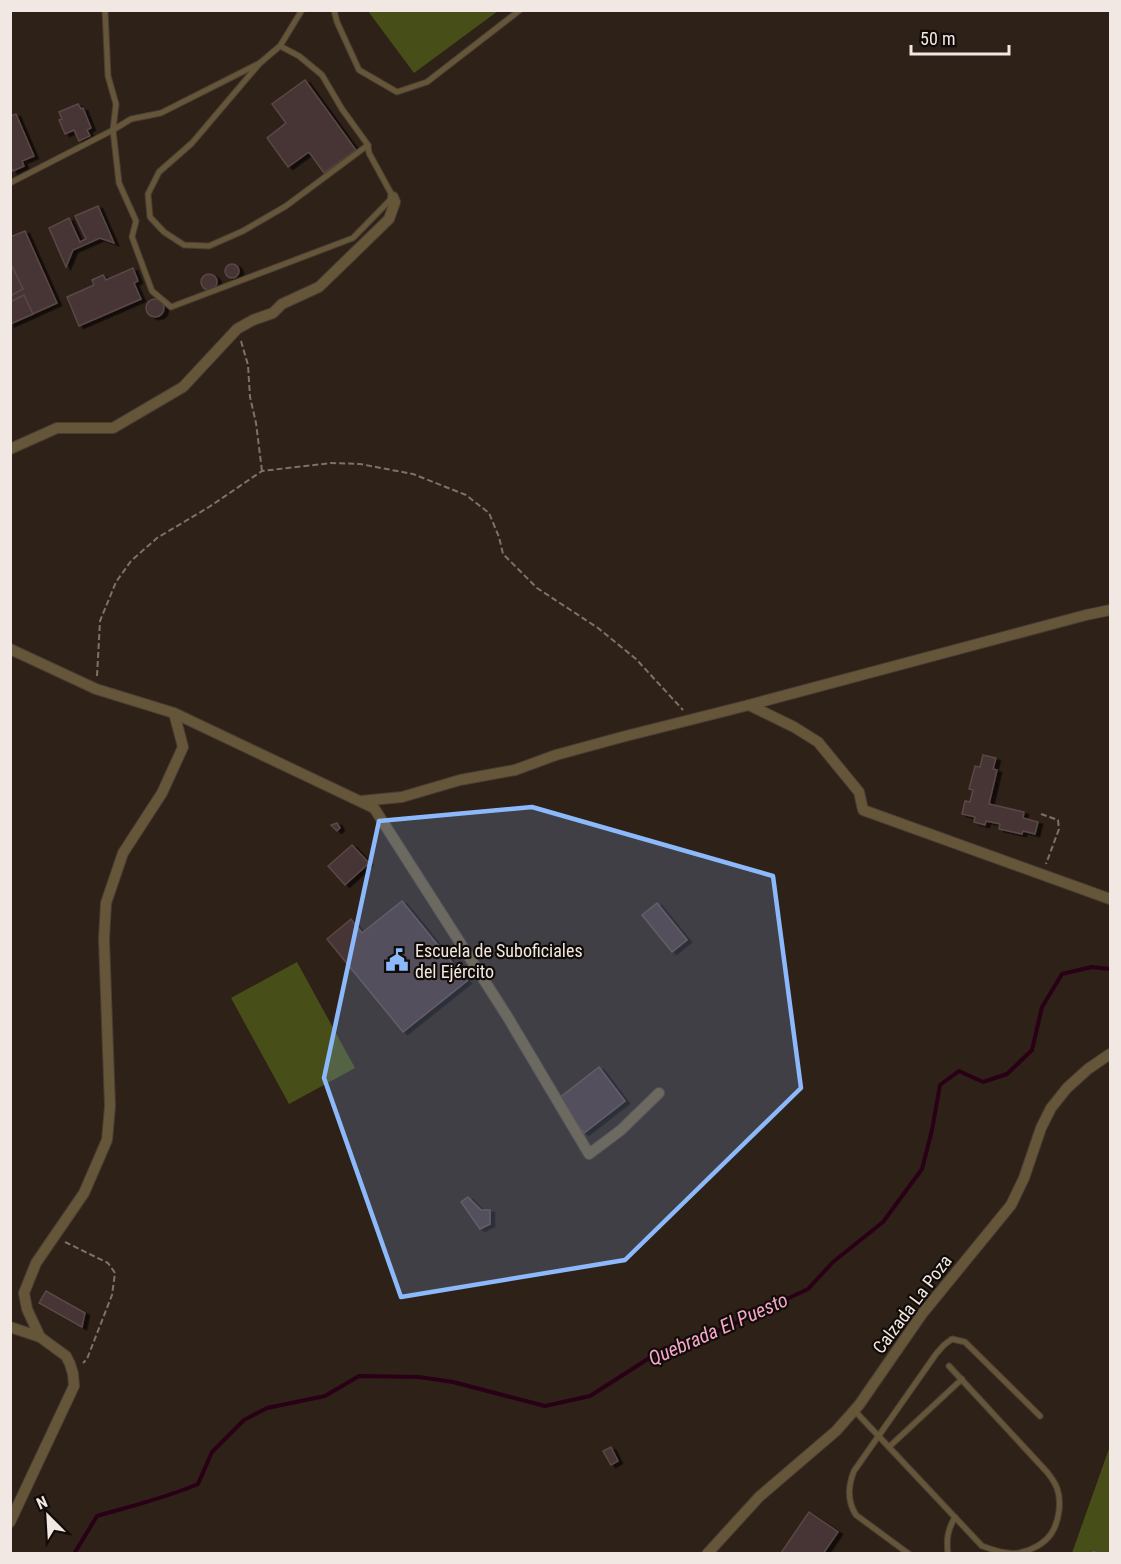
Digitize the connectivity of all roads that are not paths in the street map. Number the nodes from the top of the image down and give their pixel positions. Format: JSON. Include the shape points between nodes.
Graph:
{"nodes":[{"id":1,"x":105,"y":10,"type":"edge"},
{"id":2,"x":302,"y":10,"type":"edge"},
{"id":3,"x":334,"y":10,"type":"edge"},
{"id":4,"x":520,"y":10,"type":"edge"},
{"id":5,"x":280,"y":46,"type":"junction"},
{"id":6,"x":260,"y":63,"type":"junction"},
{"id":7,"x":112,"y":130,"type":"junction"},
{"id":8,"x":368,"y":145,"type":"junction"},
{"id":9,"x":10,"y":183,"type":"edge"},
{"id":10,"x":393,"y":196,"type":"junction"},
{"id":11,"x":150,"y":217,"type":"junction"},
{"id":12,"x":136,"y":221,"type":"junction"},
{"id":13,"x":10,"y":449,"type":"edge"},
{"id":14,"x":1110,"y":610,"type":"edge"},
{"id":15,"x":10,"y":649,"type":"edge"},
{"id":16,"x":749,"y":705,"type":"junction"},
{"id":17,"x":174,"y":713,"type":"junction"},
{"id":18,"x":360,"y":801,"type":"junction"},
{"id":19,"x":1110,"y":899,"type":"edge"},
{"id":20,"x":1110,"y":1054,"type":"edge"},
{"id":21,"x":659,"y":1093,"type":"dead end"},
{"id":22,"x":10,"y":1327,"type":"edge"},
{"id":23,"x":40,"y":1337,"type":"junction"},
{"id":24,"x":949,"y":1366,"type":"dead end"},
{"id":25,"x":962,"y":1379,"type":"junction"},
{"id":26,"x":854,"y":1410,"type":"junction"},
{"id":27,"x":1040,"y":1416,"type":"dead end"},
{"id":28,"x":879,"y":1437,"type":"junction"},
{"id":29,"x":889,"y":1447,"type":"junction"},
{"id":30,"x":955,"y":1517,"type":"junction"},
{"id":31,"x":10,"y":1522,"type":"edge"},
{"id":32,"x":707,"y":1554,"type":"edge"},
{"id":33,"x":909,"y":1554,"type":"edge"},
{"id":34,"x":948,"y":1554,"type":"edge"}],
"edges":[{"from":1,"to":7,"type":"lane","via":[[108,76],[116,105]]},
{"from":2,"to":5,"type":"lane"},
{"from":3,"to":4,"type":"lane","via":[[359,70],[397,92],[427,82]]},
{"from":5,"to":6,"type":"lane"},
{"from":5,"to":8,"type":"lane","via":[[322,75]]},
{"from":6,"to":7,"type":"lane","via":[[161,113],[131,119]]},
{"from":6,"to":11,"type":"lane","via":[[192,143],[159,172],[148,194]]},
{"from":7,"to":9,"type":"lane"},
{"from":7,"to":12,"type":"lane","via":[[119,183]]},
{"from":8,"to":10,"type":"lane"},
{"from":8,"to":11,"type":"lane","via":[[286,206],[209,246],[184,245]]},
{"from":10,"to":12,"type":"lane","via":[[354,238],[171,307],[152,291],[132,237]]},
{"from":10,"to":13,"type":"street","via":[[389,219],[320,287],[237,329],[183,387],[113,428],[57,428]]},
{"from":11,"to":12,"type":"lane"},
{"from":14,"to":16,"type":"street"},
{"from":15,"to":17,"type":"street","via":[[96,689]]},
{"from":16,"to":18,"type":"street","via":[[556,755],[515,770],[460,780],[402,797]]},
{"from":16,"to":19,"type":"street","via":[[818,742],[859,792],[863,810]]},
{"from":17,"to":18,"type":"street"},
{"from":17,"to":23,"type":"street","via":[[183,747],[162,793],[123,853],[106,903],[110,1106],[107,1140],[84,1193],[36,1263],[24,1293]]},
{"from":18,"to":21,"type":"street","via":[[374,808],[507,1016],[589,1154]]},
{"from":20,"to":26,"type":"street","name":"Calzada La Poza","via":[[1067,1088],[1051,1108],[1011,1205],[922,1314]]},
{"from":22,"to":23,"type":"street"},
{"from":23,"to":31,"type":"street","via":[[66,1356],[74,1386]]},
{"from":24,"to":25,"type":"lane"},
{"from":25,"to":29,"type":"lane"},
{"from":25,"to":30,"type":"lane","via":[[1047,1472],[1060,1502],[1051,1535],[1036,1547],[1018,1553],[982,1546]]},
{"from":26,"to":28,"type":"lane"},
{"from":26,"to":32,"type":"street","name":"Calzada La Poza","via":[[836,1431],[759,1497]]},
{"from":27,"to":28,"type":"lane","via":[[965,1341],[952,1339],[936,1354]]},
{"from":28,"to":29,"type":"lane"},
{"from":28,"to":33,"type":"lane","via":[[854,1471],[850,1482],[851,1507],[856,1515]]},
{"from":29,"to":30,"type":"lane"},
{"from":30,"to":34,"type":"lane","via":[[949,1527]]}]}
